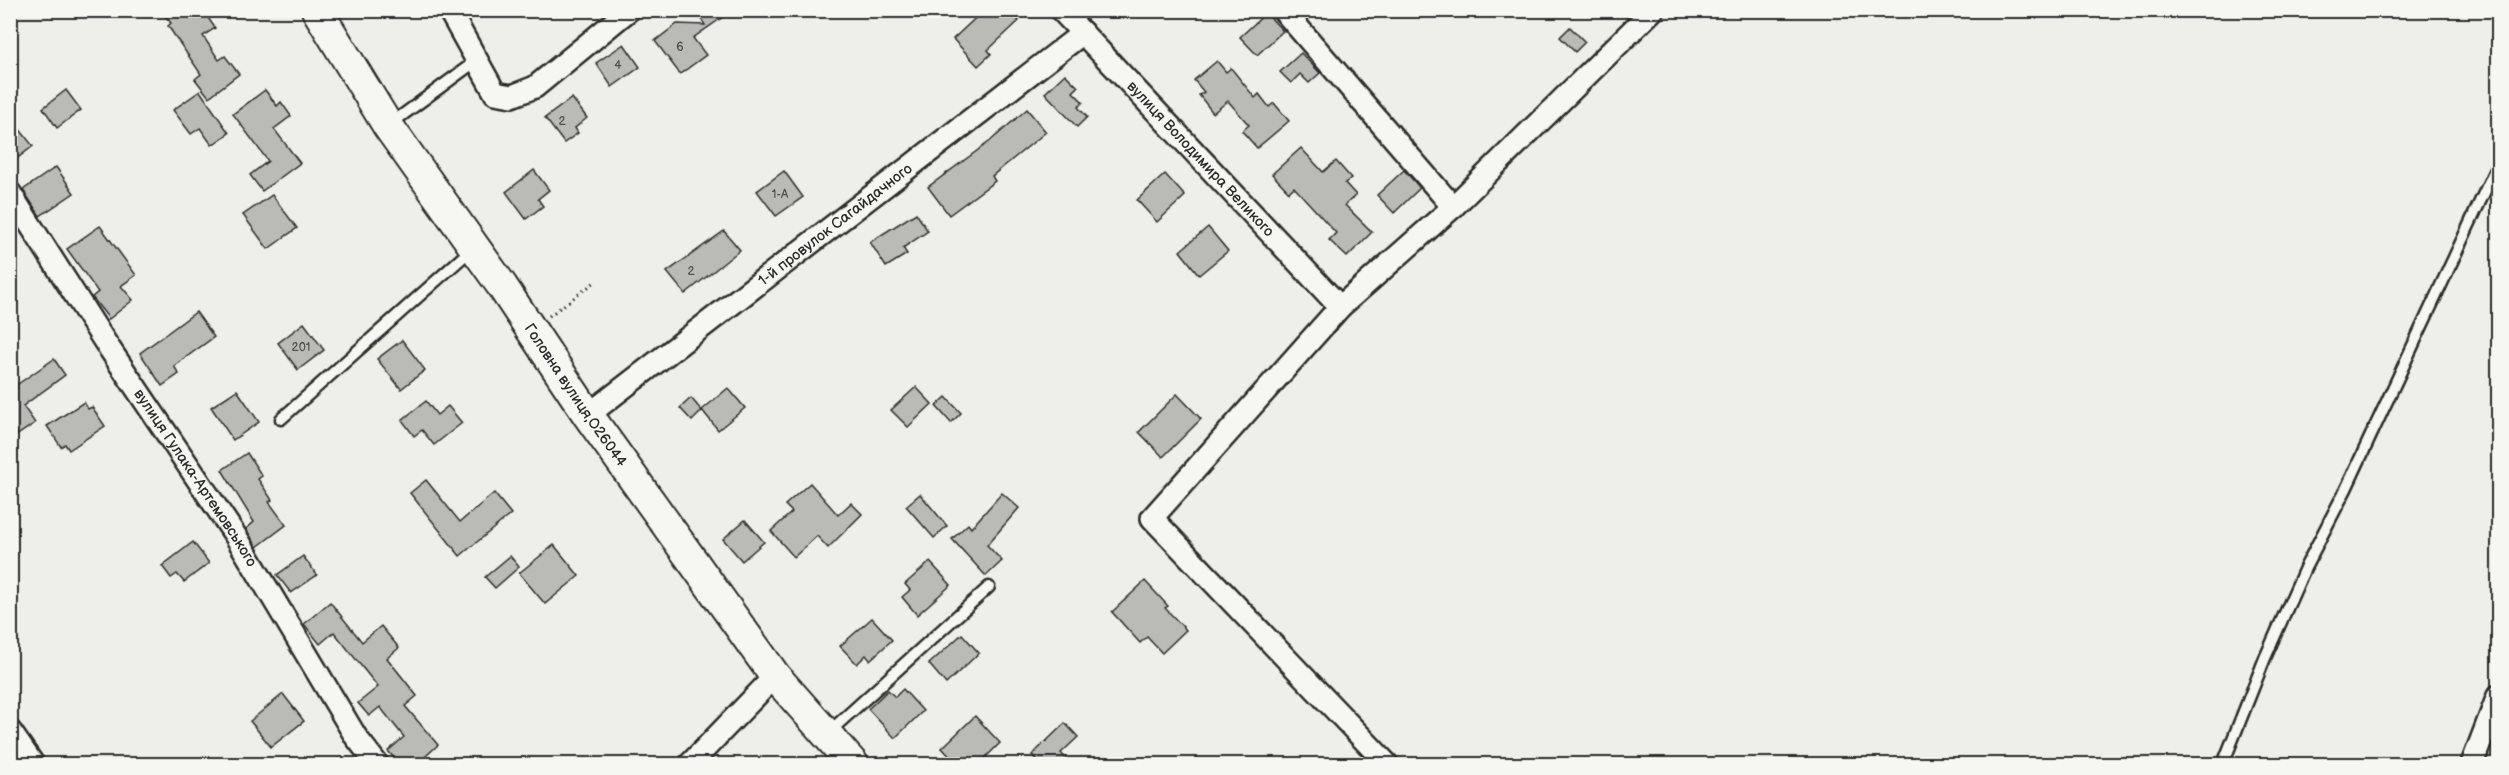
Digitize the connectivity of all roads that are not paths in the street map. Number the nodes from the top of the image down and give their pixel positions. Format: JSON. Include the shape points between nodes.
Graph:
{"nodes":[{"id":1,"x":317,"y":10,"type":"edge"},
{"id":2,"x":449,"y":10,"type":"edge"},
{"id":3,"x":629,"y":10,"type":"edge"},
{"id":4,"x":1061,"y":10,"type":"edge"},
{"id":5,"x":1283,"y":10,"type":"edge"},
{"id":6,"x":1653,"y":10,"type":"edge"},
{"id":7,"x":1083,"y":33,"type":"junction"},
{"id":8,"x":476,"y":61,"type":"junction"},
{"id":9,"x":388,"y":126,"type":"junction"},
{"id":10,"x":2499,"y":164,"type":"edge"},
{"id":11,"x":10,"y":193,"type":"edge"},
{"id":12,"x":1453,"y":207,"type":"junction"},
{"id":13,"x":473,"y":248,"type":"junction"},
{"id":14,"x":1340,"y":307,"type":"junction"},
{"id":15,"x":588,"y":415,"type":"junction"},
{"id":16,"x":281,"y":419,"type":"dead end"},
{"id":17,"x":989,"y":587,"type":"dead end"},
{"id":18,"x":775,"y":676,"type":"junction"},
{"id":19,"x":2499,"y":696,"type":"edge"},
{"id":20,"x":10,"y":731,"type":"edge"},
{"id":21,"x":826,"y":735,"type":"junction"},
{"id":22,"x":33,"y":765,"type":"edge"},
{"id":23,"x":377,"y":765,"type":"edge"},
{"id":24,"x":690,"y":765,"type":"edge"},
{"id":25,"x":853,"y":765,"type":"edge"},
{"id":26,"x":1387,"y":765,"type":"edge"},
{"id":27,"x":2223,"y":765,"type":"edge"},
{"id":28,"x":2472,"y":765,"type":"edge"}],
"edges":[{"from":1,"to":9,"type":"main road","name":"Головна вулиця,О26044"},
{"from":2,"to":8,"type":"street"},
{"from":3,"to":8,"type":"street","via":[[535,87],[512,96],[495,93]]},
{"from":4,"to":7,"type":"street","name":"вулиця Володимира Великого"},
{"from":5,"to":12,"type":"street"},
{"from":6,"to":12,"type":"street"},
{"from":7,"to":14,"type":"street","name":"вулиця Володимира Великого"},
{"from":7,"to":15,"type":"street","name":"1-й провулок Сагайдачного"},
{"from":8,"to":9,"type":"lane"},
{"from":9,"to":13,"type":"main road","name":"Головна вулиця,О26044"},
{"from":10,"to":27,"type":"lane","via":[[2346,489],[2305,567]]},
{"from":11,"to":23,"type":"street","name":"вулиця Гулака-Артемовського","via":[[237,538],[356,737]]},
{"from":12,"to":14,"type":"street"},
{"from":13,"to":15,"type":"main road","name":"Головна вулиця,О26044"},
{"from":13,"to":16,"type":"lane"},
{"from":14,"to":26,"type":"street","via":[[1152,518]]},
{"from":15,"to":18,"type":"main road","name":"Головна вулиця,О26044"},
{"from":17,"to":21,"type":"lane"},
{"from":18,"to":21,"type":"main road","name":"Головна вулиця,О26044"},
{"from":18,"to":24,"type":"street"},
{"from":19,"to":28,"type":"street"},
{"from":20,"to":22,"type":"street"},
{"from":21,"to":25,"type":"main road","name":"Головна вулиця,О26044"}]}
